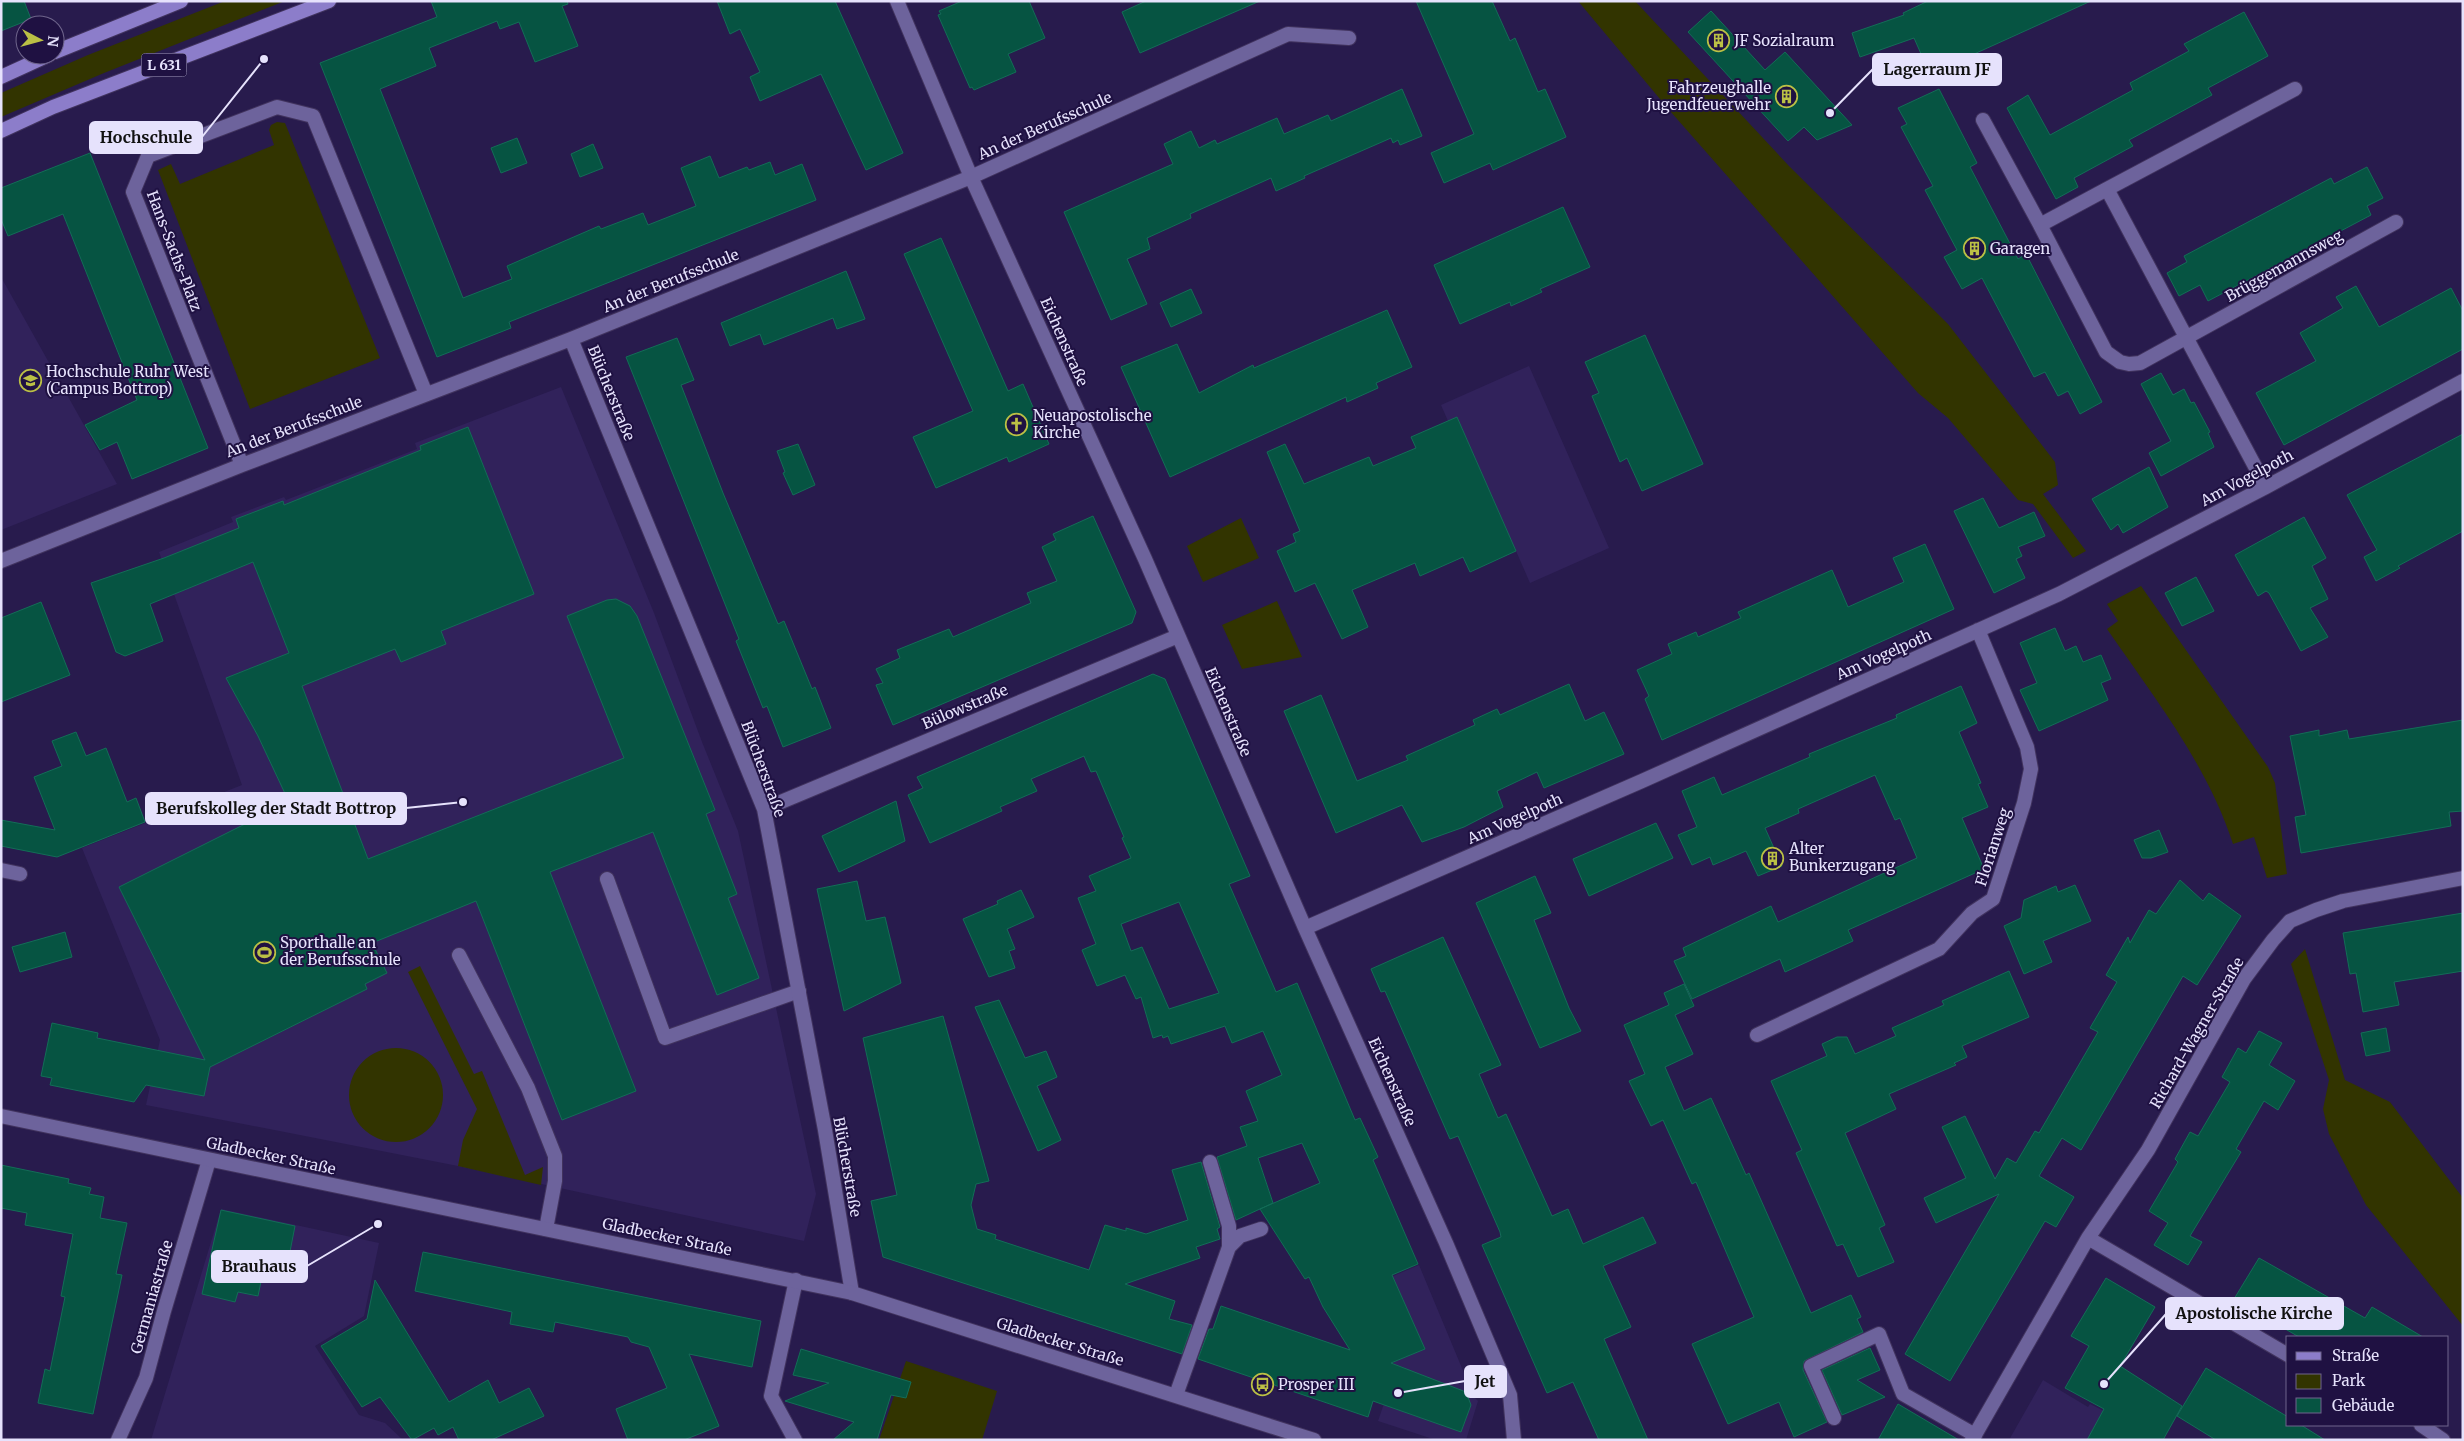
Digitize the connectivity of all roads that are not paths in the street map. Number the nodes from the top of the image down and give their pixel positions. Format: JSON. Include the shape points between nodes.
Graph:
{"nodes":[{"id":1,"x":181,"y":1,"type":"edge"},
{"id":2,"x":329,"y":1,"type":"edge"},
{"id":3,"x":897,"y":1,"type":"edge"},
{"id":4,"x":1349,"y":38,"type":"dead end"},
{"id":5,"x":65,"y":48,"type":"edge"},
{"id":6,"x":28,"y":65,"type":"edge"},
{"id":7,"x":1,"y":78,"type":"edge"},
{"id":8,"x":2295,"y":89,"type":"dead end"},
{"id":9,"x":1983,"y":120,"type":"dead end"},
{"id":10,"x":1,"y":131,"type":"edge"},
{"id":11,"x":971,"y":177,"type":"junction"},
{"id":12,"x":2107,"y":188,"type":"junction"},
{"id":13,"x":2396,"y":222,"type":"dead end"},
{"id":14,"x":2040,"y":225,"type":"junction"},
{"id":15,"x":2187,"y":338,"type":"junction"},
{"id":16,"x":571,"y":339,"type":"junction"},
{"id":17,"x":2463,"y":381,"type":"edge"},
{"id":18,"x":426,"y":394,"type":"junction"},
{"id":19,"x":242,"y":465,"type":"junction"},
{"id":20,"x":2266,"y":487,"type":"junction"},
{"id":21,"x":1,"y":561,"type":"edge"},
{"id":22,"x":1978,"y":630,"type":"junction"},
{"id":23,"x":1178,"y":636,"type":"junction"},
{"id":24,"x":764,"y":809,"type":"junction"},
{"id":25,"x":1,"y":870,"type":"edge"},
{"id":26,"x":20,"y":874,"type":"dead end"},
{"id":27,"x":2463,"y":878,"type":"edge"},
{"id":28,"x":606,"y":879,"type":"dead end"},
{"id":29,"x":1305,"y":928,"type":"junction"},
{"id":30,"x":459,"y":954,"type":"dead end"},
{"id":31,"x":799,"y":991,"type":"junction"},
{"id":32,"x":1757,"y":1035,"type":"dead end"},
{"id":33,"x":1,"y":1116,"type":"edge"},
{"id":34,"x":209,"y":1160,"type":"junction"},
{"id":35,"x":1210,"y":1162,"type":"dead end"},
{"id":36,"x":546,"y":1229,"type":"junction"},
{"id":37,"x":1262,"y":1229,"type":"dead end"},
{"id":38,"x":2088,"y":1238,"type":"junction"},
{"id":39,"x":1229,"y":1246,"type":"junction"},
{"id":40,"x":796,"y":1280,"type":"junction"},
{"id":41,"x":852,"y":1293,"type":"junction"},
{"id":42,"x":2286,"y":1354,"type":"edge"},
{"id":43,"x":1176,"y":1395,"type":"junction"},
{"id":44,"x":1834,"y":1418,"type":"dead end"},
{"id":45,"x":2423,"y":1426,"type":"edge"},
{"id":46,"x":1973,"y":1437,"type":"edge"},
{"id":47,"x":118,"y":1440,"type":"edge"},
{"id":48,"x":795,"y":1440,"type":"edge"},
{"id":49,"x":1314,"y":1440,"type":"edge"},
{"id":50,"x":1514,"y":1440,"type":"edge"},
{"id":51,"x":2443,"y":1440,"type":"edge"}],
"edges":[{"from":1,"to":5,"type":"main road"},
{"from":2,"to":10,"type":"main road","number":"L 631","via":[[53,107]]},
{"from":3,"to":11,"type":"street","name":"Eichenstraße"},
{"from":4,"to":11,"type":"street","name":"An der Berufsschule","via":[[1288,34]]},
{"from":6,"to":7,"type":"main road"},
{"from":8,"to":12,"type":"street"},
{"from":9,"to":14,"type":"street","name":"Brüggemannsweg"},
{"from":11,"to":16,"type":"street","name":"An der Berufsschule"},
{"from":11,"to":23,"type":"street","name":"Eichenstraße"},
{"from":12,"to":14,"type":"street"},
{"from":12,"to":15,"type":"street"},
{"from":13,"to":15,"type":"street","name":"Brüggemannsweg"},
{"from":14,"to":15,"type":"street","name":"Brüggemannsweg","via":[[2112,358],[2129,364],[2140,363]]},
{"from":15,"to":20,"type":"street"},
{"from":16,"to":18,"type":"street","name":"An der Berufsschule"},
{"from":16,"to":24,"type":"street","name":"Blücherstraße"},
{"from":17,"to":20,"type":"street","name":"Am Vogelpoth"},
{"from":18,"to":19,"type":"street","name":"An der Berufsschule"},
{"from":18,"to":19,"type":"street","name":"Hans-Sachs-Platz","via":[[313,116],[277,107],[148,156],[133,192]]},
{"from":19,"to":21,"type":"street","name":"An der Berufsschule"},
{"from":20,"to":22,"type":"street","name":"Am Vogelpoth","via":[[2096,576]]},
{"from":22,"to":29,"type":"street","name":"Am Vogelpoth"},
{"from":22,"to":32,"type":"street","name":"Florianweg","via":[[2027,747],[2031,770],[2021,813],[1993,899],[1972,913],[1939,949]]},
{"from":23,"to":24,"type":"street","name":"Bülowstraße"},
{"from":23,"to":29,"type":"street","name":"Eichenstraße"},
{"from":24,"to":31,"type":"street","name":"Blücherstraße"},
{"from":25,"to":26,"type":"street"},
{"from":27,"to":38,"type":"street","name":"Richard-Wagner-Straße","via":[[2343,901],[2290,922],[2244,979],[2148,1150]]},
{"from":28,"to":31,"type":"street","via":[[666,1038]]},
{"from":29,"to":50,"type":"street","name":"Eichenstraße","via":[[1510,1395]]},
{"from":30,"to":36,"type":"street","via":[[528,1088],[555,1156],[555,1181]]},
{"from":31,"to":41,"type":"street","name":"Blücherstraße"},
{"from":33,"to":34,"type":"street","name":"Gladbecker Straße"},
{"from":34,"to":36,"type":"street","name":"Gladbecker Straße"},
{"from":34,"to":47,"type":"street","name":"Germaniastraße","via":[[146,1378]]},
{"from":35,"to":39,"type":"street","via":[[1229,1226]]},
{"from":36,"to":40,"type":"street","name":"Gladbecker Straße"},
{"from":37,"to":39,"type":"street","via":[[1240,1236]]},
{"from":38,"to":42,"type":"street"},
{"from":38,"to":46,"type":"street","name":"Richard-Wagner-Straße"},
{"from":39,"to":43,"type":"street"},
{"from":40,"to":41,"type":"street","name":"Gladbecker Straße"},
{"from":40,"to":48,"type":"street","via":[[771,1396]]},
{"from":41,"to":43,"type":"street","name":"Gladbecker Straße"},
{"from":43,"to":49,"type":"street","name":"Gladbecker Straße"},
{"from":44,"to":46,"type":"street","via":[[1811,1366],[1879,1334],[1903,1394]]},
{"from":45,"to":51,"type":"street"}]}
